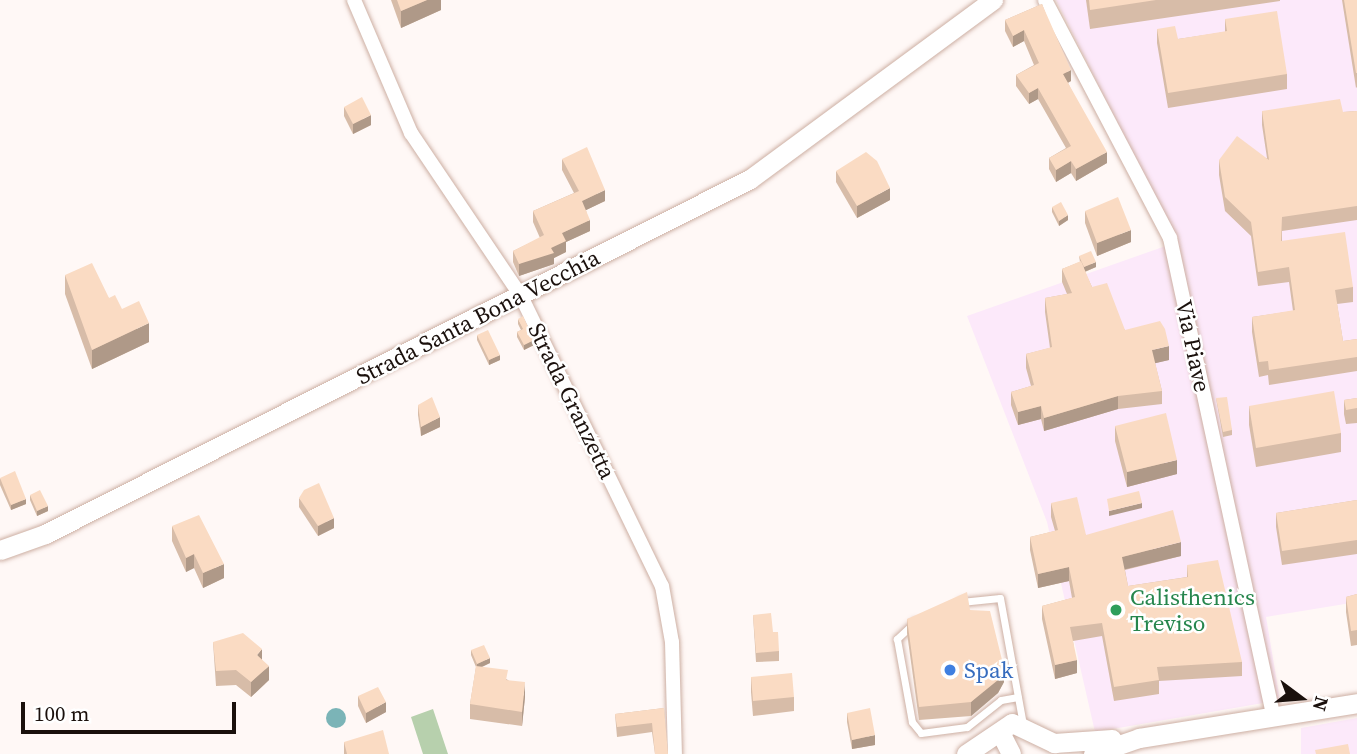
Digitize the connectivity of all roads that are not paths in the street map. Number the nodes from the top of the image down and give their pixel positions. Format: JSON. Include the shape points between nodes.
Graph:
{"nodes":[{"id":1,"x":354,"y":0,"type":"edge"},
{"id":2,"x":993,"y":0,"type":"edge"},
{"id":3,"x":1045,"y":0,"type":"edge"},
{"id":4,"x":521,"y":296,"type":"junction"},
{"id":5,"x":0,"y":550,"type":"edge"},
{"id":6,"x":945,"y":609,"type":"edge"},
{"id":7,"x":923,"y":619,"type":"edge"},
{"id":8,"x":1018,"y":697,"type":"junction"},
{"id":9,"x":1357,"y":703,"type":"edge"},
{"id":10,"x":1273,"y":716,"type":"junction"},
{"id":11,"x":1023,"y":724,"type":"junction"},
{"id":12,"x":995,"y":738,"type":"junction"},
{"id":13,"x":1083,"y":748,"type":"edge"},
{"id":14,"x":675,"y":754,"type":"edge"},
{"id":15,"x":966,"y":754,"type":"edge"},
{"id":16,"x":1011,"y":754,"type":"edge"}],
"edges":[{"from":1,"to":4,"type":"street","name":"Strada Granzetta","via":[[411,133]]},
{"from":2,"to":4,"type":"street","name":"Strada Santa Bona Vecchia","via":[[750,179]]},
{"from":3,"to":10,"type":"street","name":"Via Piave","via":[[1170,238]]},
{"from":4,"to":5,"type":"street","name":"Strada Santa Bona Vecchia","via":[[44,534]]},
{"from":4,"to":14,"type":"street","name":"Strada Granzetta","via":[[662,586],[672,642]]},
{"from":6,"to":8,"type":"lane","via":[[967,599],[1000,598]]},
{"from":7,"to":8,"type":"lane","via":[[902,628],[897,639],[915,728],[967,727],[1000,700]]},
{"from":8,"to":11,"type":"lane"},
{"from":9,"to":10,"type":"street"},
{"from":10,"to":13,"type":"street"},
{"from":11,"to":12,"type":"street","via":[[1007,725]]},
{"from":11,"to":13,"type":"street","via":[[1048,740]]},
{"from":12,"to":15,"type":"street"},
{"from":12,"to":16,"type":"street"}]}
